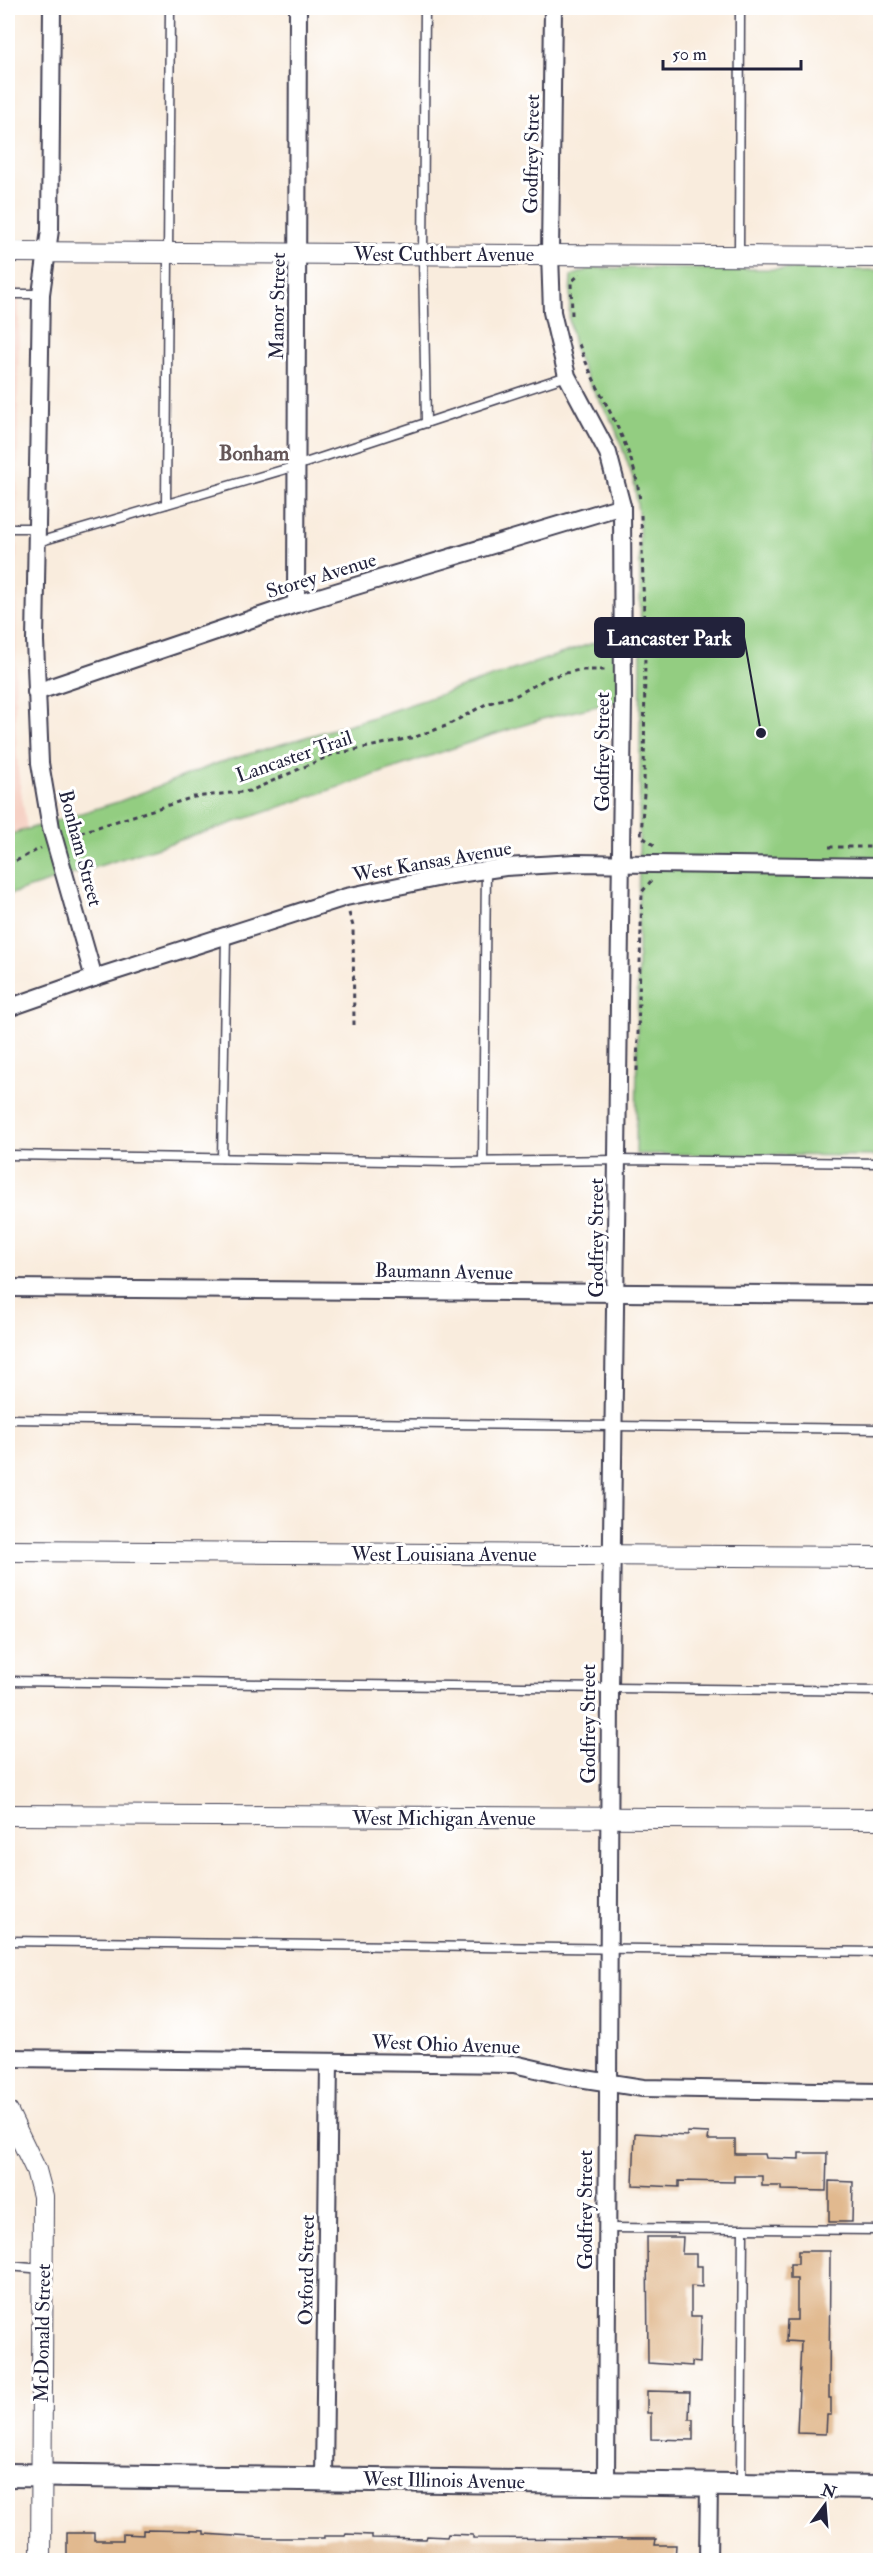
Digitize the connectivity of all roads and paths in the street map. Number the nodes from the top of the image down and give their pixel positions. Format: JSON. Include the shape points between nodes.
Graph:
{"nodes":[{"id":1,"x":52,"y":8,"type":"edge"},
{"id":2,"x":170,"y":8,"type":"edge"},
{"id":3,"x":298,"y":8,"type":"edge"},
{"id":4,"x":425,"y":8,"type":"edge"},
{"id":5,"x":554,"y":8,"type":"edge"},
{"id":6,"x":740,"y":8,"type":"edge"},
{"id":7,"x":8,"y":252,"type":"edge"},
{"id":8,"x":45,"y":252,"type":"junction"},
{"id":9,"x":169,"y":253,"type":"junction"},
{"id":10,"x":298,"y":254,"type":"junction"},
{"id":11,"x":423,"y":254,"type":"junction"},
{"id":12,"x":550,"y":254,"type":"junction"},
{"id":13,"x":739,"y":256,"type":"junction"},
{"id":14,"x":880,"y":257,"type":"edge"},
{"id":15,"x":571,"y":282,"type":"dead end"},
{"id":16,"x":8,"y":294,"type":"edge"},
{"id":17,"x":40,"y":294,"type":"junction"},
{"id":18,"x":574,"y":323,"type":"dead end"},
{"id":19,"x":578,"y":341,"type":"dead end"},
{"id":20,"x":567,"y":376,"type":"junction"},
{"id":21,"x":426,"y":423,"type":"junction"},
{"id":22,"x":296,"y":466,"type":"junction"},
{"id":23,"x":166,"y":504,"type":"junction"},
{"id":24,"x":622,"y":506,"type":"junction"},
{"id":25,"x":8,"y":528,"type":"edge"},
{"id":26,"x":38,"y":535,"type":"junction"},
{"id":27,"x":296,"y":604,"type":"junction"},
{"id":28,"x":624,"y":669,"type":"junction"},
{"id":29,"x":36,"y":692,"type":"junction"},
{"id":30,"x":55,"y":840,"type":"junction"},
{"id":31,"x":656,"y":847,"type":"dead end"},
{"id":32,"x":821,"y":847,"type":"dead end"},
{"id":33,"x":880,"y":847,"type":"edge"},
{"id":34,"x":622,"y":862,"type":"junction"},
{"id":35,"x":8,"y":865,"type":"edge"},
{"id":36,"x":880,"y":867,"type":"edge"},
{"id":37,"x":486,"y":870,"type":"junction"},
{"id":38,"x":651,"y":881,"type":"dead end"},
{"id":39,"x":346,"y":897,"type":"junction"},
{"id":40,"x":226,"y":936,"type":"junction"},
{"id":41,"x":94,"y":978,"type":"junction"},
{"id":42,"x":8,"y":1008,"type":"edge"},
{"id":43,"x":354,"y":1025,"type":"dead end"},
{"id":44,"x":637,"y":1081,"type":"dead end"},
{"id":45,"x":8,"y":1155,"type":"edge"},
{"id":46,"x":222,"y":1158,"type":"junction"},
{"id":47,"x":618,"y":1160,"type":"junction"},
{"id":48,"x":483,"y":1161,"type":"junction"},
{"id":49,"x":880,"y":1163,"type":"edge"},
{"id":50,"x":8,"y":1288,"type":"edge"},
{"id":51,"x":617,"y":1294,"type":"junction"},
{"id":52,"x":880,"y":1295,"type":"edge"},
{"id":53,"x":8,"y":1419,"type":"edge"},
{"id":54,"x":614,"y":1427,"type":"junction"},
{"id":55,"x":880,"y":1430,"type":"edge"},
{"id":56,"x":8,"y":1551,"type":"edge"},
{"id":57,"x":611,"y":1556,"type":"junction"},
{"id":58,"x":880,"y":1557,"type":"edge"},
{"id":59,"x":8,"y":1681,"type":"edge"},
{"id":60,"x":610,"y":1689,"type":"junction"},
{"id":61,"x":880,"y":1691,"type":"edge"},
{"id":62,"x":8,"y":1815,"type":"edge"},
{"id":63,"x":880,"y":1819,"type":"edge"},
{"id":64,"x":609,"y":1820,"type":"junction"},
{"id":65,"x":8,"y":1941,"type":"edge"},
{"id":66,"x":608,"y":1947,"type":"junction"},
{"id":67,"x":880,"y":1952,"type":"edge"},
{"id":68,"x":8,"y":2058,"type":"edge"},
{"id":69,"x":329,"y":2062,"type":"junction"},
{"id":70,"x":607,"y":2082,"type":"junction"},
{"id":71,"x":880,"y":2092,"type":"edge"},
{"id":72,"x":8,"y":2112,"type":"edge"},
{"id":73,"x":606,"y":2228,"type":"junction"},
{"id":74,"x":743,"y":2229,"type":"junction"},
{"id":75,"x":880,"y":2230,"type":"edge"},
{"id":76,"x":8,"y":2266,"type":"edge"},
{"id":77,"x":44,"y":2269,"type":"junction"},
{"id":78,"x":8,"y":2475,"type":"edge"},
{"id":79,"x":40,"y":2476,"type":"junction"},
{"id":80,"x":324,"y":2479,"type":"junction"},
{"id":81,"x":606,"y":2482,"type":"junction"},
{"id":82,"x":709,"y":2484,"type":"junction"},
{"id":83,"x":741,"y":2484,"type":"junction"},
{"id":84,"x":880,"y":2487,"type":"edge"},
{"id":85,"x":41,"y":2560,"type":"edge"},
{"id":86,"x":708,"y":2560,"type":"edge"}],
"edges":[{"from":1,"to":8,"type":"street","name":"Bonham Street","via":[[50,230]]},
{"from":2,"to":9,"type":"lane"},
{"from":3,"to":10,"type":"street","name":"Manor Street"},
{"from":4,"to":11,"type":"lane"},
{"from":5,"to":12,"type":"street","name":"Godfrey Street"},
{"from":6,"to":13,"type":"lane"},
{"from":7,"to":8,"type":"street","name":"West Cuthbert Avenue"},
{"from":8,"to":9,"type":"street","name":"West Cuthbert Avenue"},
{"from":8,"to":17,"type":"street","name":"Bonham Street"},
{"from":9,"to":10,"type":"street","name":"West Cuthbert Avenue"},
{"from":9,"to":23,"type":"lane"},
{"from":10,"to":11,"type":"street","name":"West Cuthbert Avenue"},
{"from":10,"to":22,"type":"street","name":"Manor Street"},
{"from":11,"to":12,"type":"street","name":"West Cuthbert Avenue"},
{"from":11,"to":21,"type":"lane"},
{"from":12,"to":13,"type":"street","name":"West Cuthbert Avenue"},
{"from":12,"to":20,"type":"street","name":"Godfrey Street","via":[[552,312]]},
{"from":13,"to":14,"type":"street","name":"West Cuthbert Avenue"},
{"from":15,"to":18,"type":"path"},
{"from":16,"to":17,"type":"lane"},
{"from":17,"to":26,"type":"street","name":"Bonham Street"},
{"from":19,"to":31,"type":"path","via":[[624,438],[640,498],[645,648],[641,836]]},
{"from":20,"to":21,"type":"lane"},
{"from":20,"to":24,"type":"street","name":"Godfrey Street","via":[[608,453]]},
{"from":21,"to":22,"type":"lane"},
{"from":22,"to":23,"type":"lane"},
{"from":22,"to":27,"type":"street","name":"Manor Street"},
{"from":23,"to":26,"type":"lane"},
{"from":24,"to":27,"type":"street","name":"Storey Avenue"},
{"from":24,"to":28,"type":"street","name":"Godfrey Street"},
{"from":25,"to":26,"type":"lane"},
{"from":26,"to":29,"type":"street","name":"Bonham Street"},
{"from":27,"to":29,"type":"street","name":"Storey Avenue"},
{"from":28,"to":30,"type":"path","name":"Lancaster Trail","via":[[579,670],[549,677],[517,695],[486,704],[446,726],[415,737],[331,754],[250,791],[194,797]]},
{"from":28,"to":34,"type":"street","name":"Godfrey Street"},
{"from":29,"to":30,"type":"street","name":"Bonham Street","via":[[43,791]]},
{"from":30,"to":35,"type":"path","name":"Lancaster Trail"},
{"from":30,"to":41,"type":"street","name":"Bonham Street"},
{"from":32,"to":33,"type":"path"},
{"from":34,"to":36,"type":"street","name":"West Kansas Avenue"},
{"from":34,"to":37,"type":"street","name":"West Kansas Avenue"},
{"from":34,"to":47,"type":"street","name":"Godfrey Street"},
{"from":37,"to":39,"type":"street","name":"West Kansas Avenue"},
{"from":37,"to":48,"type":"lane"},
{"from":38,"to":44,"type":"path","via":[[642,892]]},
{"from":39,"to":40,"type":"street","name":"West Kansas Avenue"},
{"from":39,"to":43,"type":"path","via":[[352,926]]},
{"from":40,"to":41,"type":"street","name":"West Kansas Avenue"},
{"from":40,"to":46,"type":"lane"},
{"from":41,"to":42,"type":"street","name":"West Kansas Avenue"},
{"from":45,"to":46,"type":"lane"},
{"from":46,"to":48,"type":"lane"},
{"from":47,"to":48,"type":"lane"},
{"from":47,"to":49,"type":"lane"},
{"from":47,"to":51,"type":"street","name":"Godfrey Street"},
{"from":50,"to":51,"type":"street","name":"Baumann Avenue"},
{"from":51,"to":52,"type":"street","name":"Baumann Avenue"},
{"from":51,"to":54,"type":"street","name":"Godfrey Street"},
{"from":53,"to":54,"type":"lane"},
{"from":54,"to":55,"type":"lane"},
{"from":54,"to":57,"type":"street","name":"Godfrey Street"},
{"from":56,"to":57,"type":"street","name":"West Louisiana Avenue"},
{"from":57,"to":58,"type":"street","name":"West Louisiana Avenue"},
{"from":57,"to":60,"type":"street","name":"Godfrey Street"},
{"from":59,"to":60,"type":"lane"},
{"from":60,"to":61,"type":"lane"},
{"from":60,"to":64,"type":"street","name":"Godfrey Street"},
{"from":62,"to":64,"type":"street","name":"West Michigan Avenue"},
{"from":63,"to":64,"type":"street","name":"West Michigan Avenue"},
{"from":64,"to":66,"type":"street","name":"Godfrey Street"},
{"from":65,"to":66,"type":"lane"},
{"from":66,"to":67,"type":"lane"},
{"from":66,"to":70,"type":"street","name":"Godfrey Street"},
{"from":68,"to":69,"type":"street","name":"West Ohio Avenue"},
{"from":69,"to":70,"type":"street","name":"West Ohio Avenue","via":[[514,2064]]},
{"from":69,"to":80,"type":"street","name":"Oxford Street"},
{"from":70,"to":71,"type":"street","name":"West Ohio Avenue","via":[[643,2088]]},
{"from":70,"to":73,"type":"street","name":"Godfrey Street"},
{"from":72,"to":77,"type":"street","name":"McDonald Street","via":[[41,2188]]},
{"from":73,"to":74,"type":"lane"},
{"from":73,"to":81,"type":"street","name":"Godfrey Street"},
{"from":74,"to":75,"type":"lane"},
{"from":74,"to":83,"type":"lane"},
{"from":76,"to":77,"type":"lane"},
{"from":77,"to":79,"type":"street","name":"McDonald Street"},
{"from":78,"to":79,"type":"main road","name":"West Illinois Avenue"},
{"from":79,"to":80,"type":"main road","name":"West Illinois Avenue"},
{"from":79,"to":85,"type":"street","name":"McDonald Street"},
{"from":80,"to":81,"type":"main road","name":"West Illinois Avenue"},
{"from":81,"to":82,"type":"main road","name":"West Illinois Avenue"},
{"from":82,"to":83,"type":"main road","name":"West Illinois Avenue"},
{"from":82,"to":86,"type":"street"},
{"from":83,"to":84,"type":"main road","name":"West Illinois Avenue"}]}
